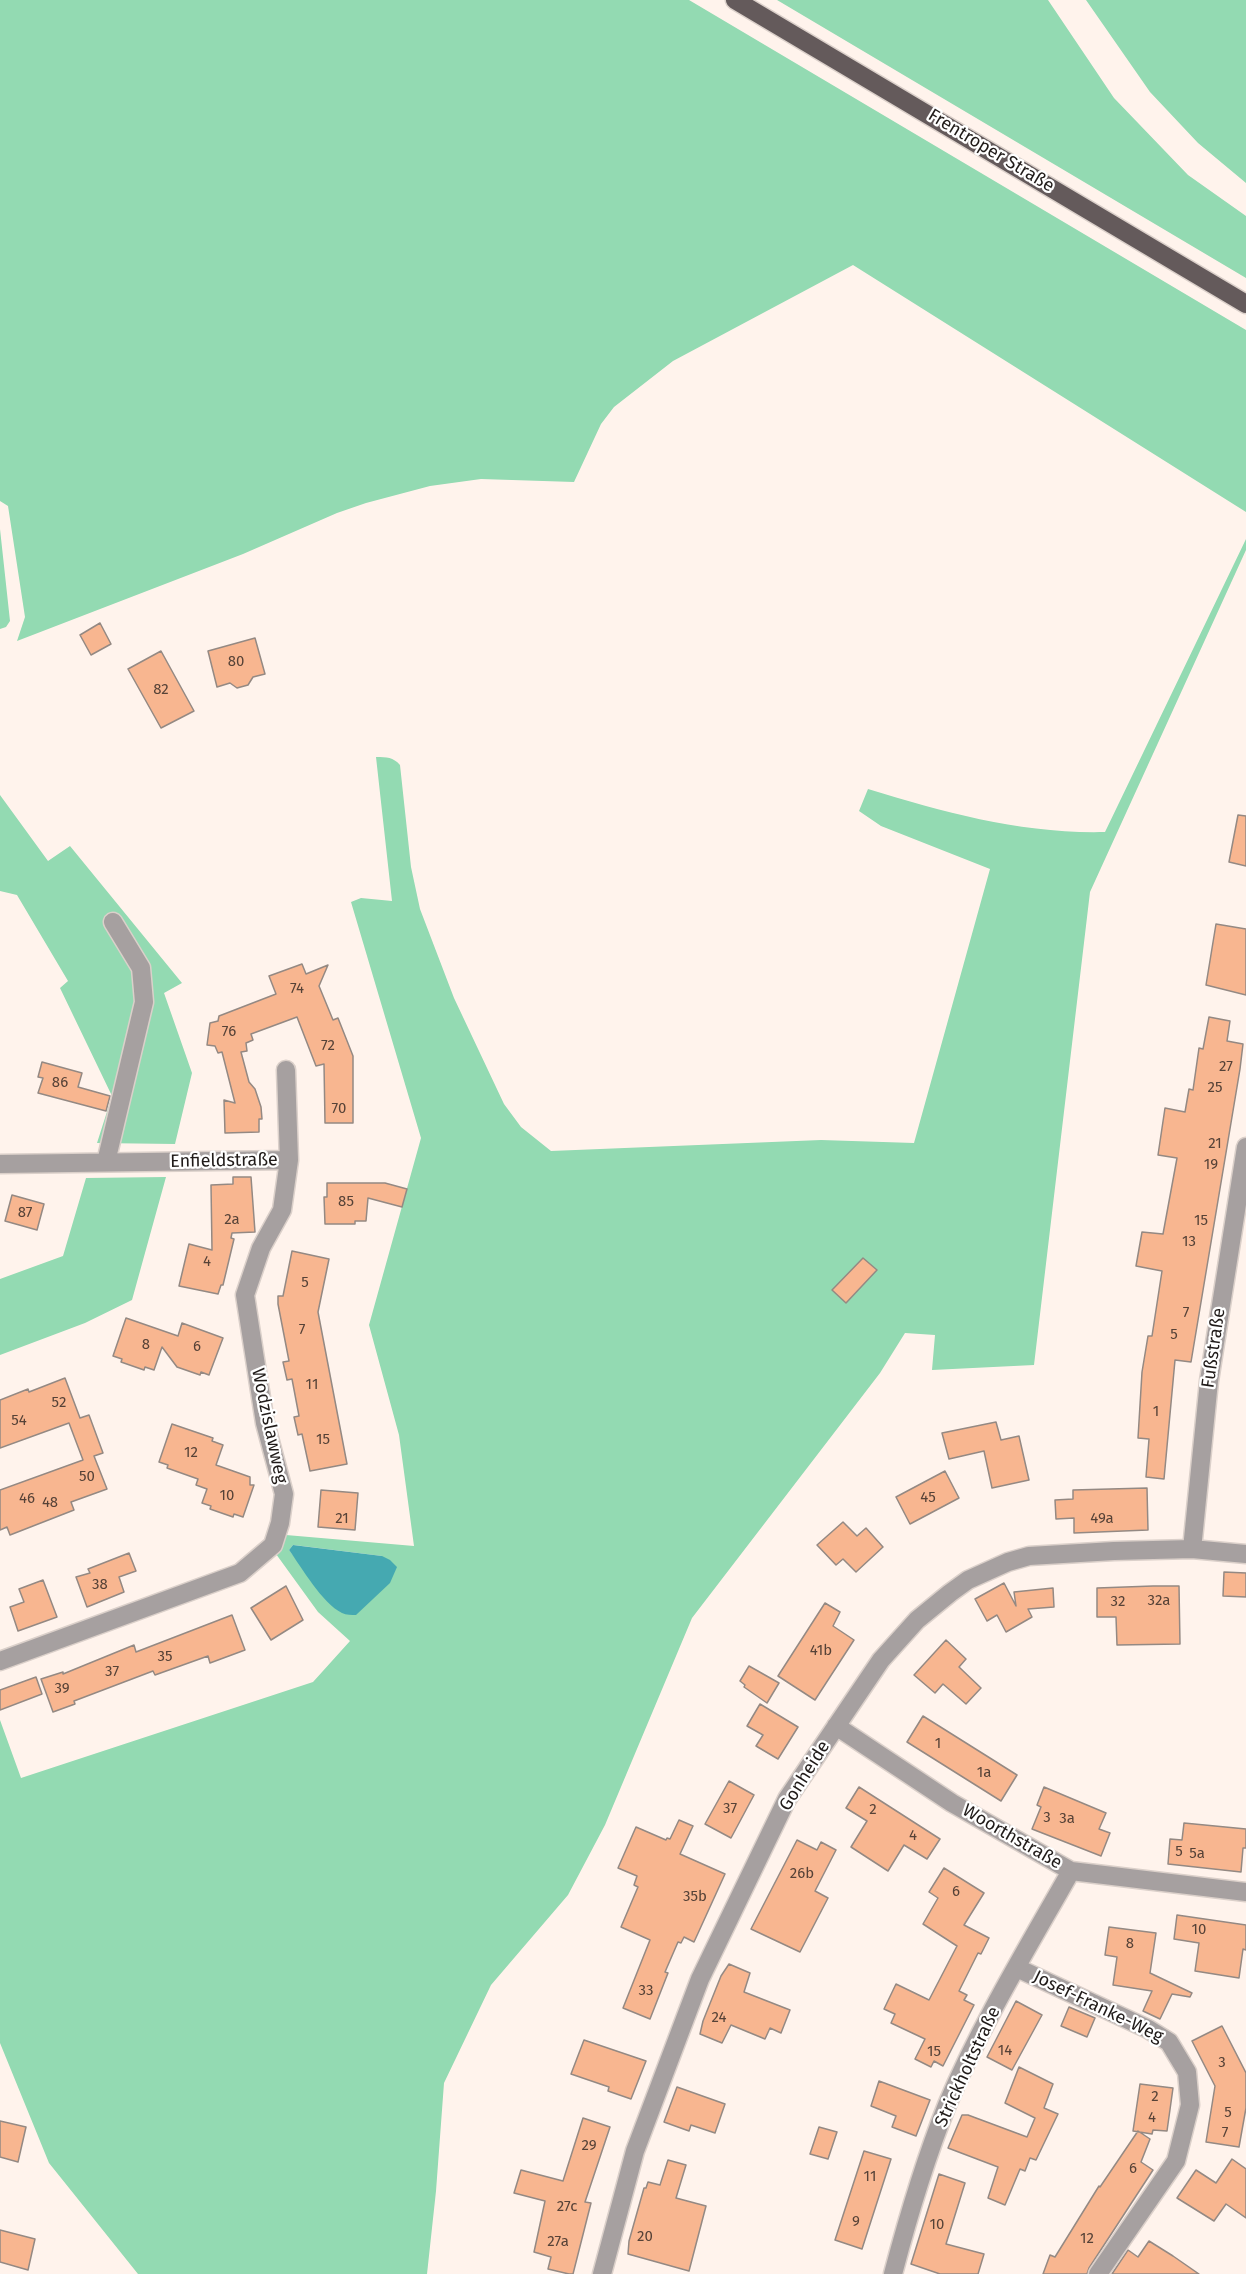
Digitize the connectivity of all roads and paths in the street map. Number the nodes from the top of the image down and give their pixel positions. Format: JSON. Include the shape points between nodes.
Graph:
{"nodes":[{"id":1,"x":735,"y":0,"type":"edge"},
{"id":2,"x":1246,"y":304,"type":"edge"},
{"id":3,"x":113,"y":922,"type":"dead end"},
{"id":4,"x":286,"y":1070,"type":"dead end"},
{"id":5,"x":1246,"y":1147,"type":"edge"},
{"id":6,"x":289,"y":1160,"type":"junction"},
{"id":7,"x":106,"y":1162,"type":"junction"},
{"id":8,"x":0,"y":1164,"type":"edge"},
{"id":9,"x":1192,"y":1549,"type":"junction"},
{"id":10,"x":1246,"y":1554,"type":"edge"},
{"id":11,"x":0,"y":1660,"type":"edge"},
{"id":12,"x":841,"y":1719,"type":"junction"},
{"id":13,"x":1071,"y":1871,"type":"junction"},
{"id":14,"x":1246,"y":1892,"type":"edge"},
{"id":15,"x":1017,"y":1968,"type":"junction"},
{"id":16,"x":602,"y":2274,"type":"edge"},
{"id":17,"x":893,"y":2274,"type":"edge"},
{"id":18,"x":1098,"y":2274,"type":"edge"}],
"edges":[{"from":1,"to":2,"type":"main road","name":"Frentroper Straße"},
{"from":3,"to":7,"type":"street","via":[[141,968],[144,1002]]},
{"from":4,"to":6,"type":"street","name":"Enfieldstraße"},
{"from":5,"to":9,"type":"street","name":"Fußstraße","via":[[1209,1381]]},
{"from":6,"to":7,"type":"street","name":"Enfieldstraße"},
{"from":6,"to":11,"type":"street","name":"Wodzislawweg","via":[[282,1210],[261,1248],[245,1295],[265,1423],[284,1494],[273,1545],[240,1573]]},
{"from":7,"to":8,"type":"street","name":"Enfieldstraße"},
{"from":9,"to":10,"type":"street","name":"Gonheide"},
{"from":9,"to":12,"type":"street","name":"Gonheide","via":[[1029,1557],[988,1570],[917,1620],[881,1660]]},
{"from":12,"to":13,"type":"street","name":"Woorthstraße","via":[[952,1803]]},
{"from":12,"to":16,"type":"street","name":"Gonheide","via":[[787,1799],[700,1979],[635,2151]]},
{"from":13,"to":14,"type":"street","name":"Woorthstraße"},
{"from":13,"to":15,"type":"street","name":"Strickholtstraße"},
{"from":15,"to":17,"type":"street","name":"Strickholtstraße","via":[[947,2105],[911,2206]]},
{"from":15,"to":18,"type":"street","name":"Josef-Franke-Weg","via":[[1148,2029],[1169,2042],[1187,2072],[1190,2105],[1176,2161]]}]}
